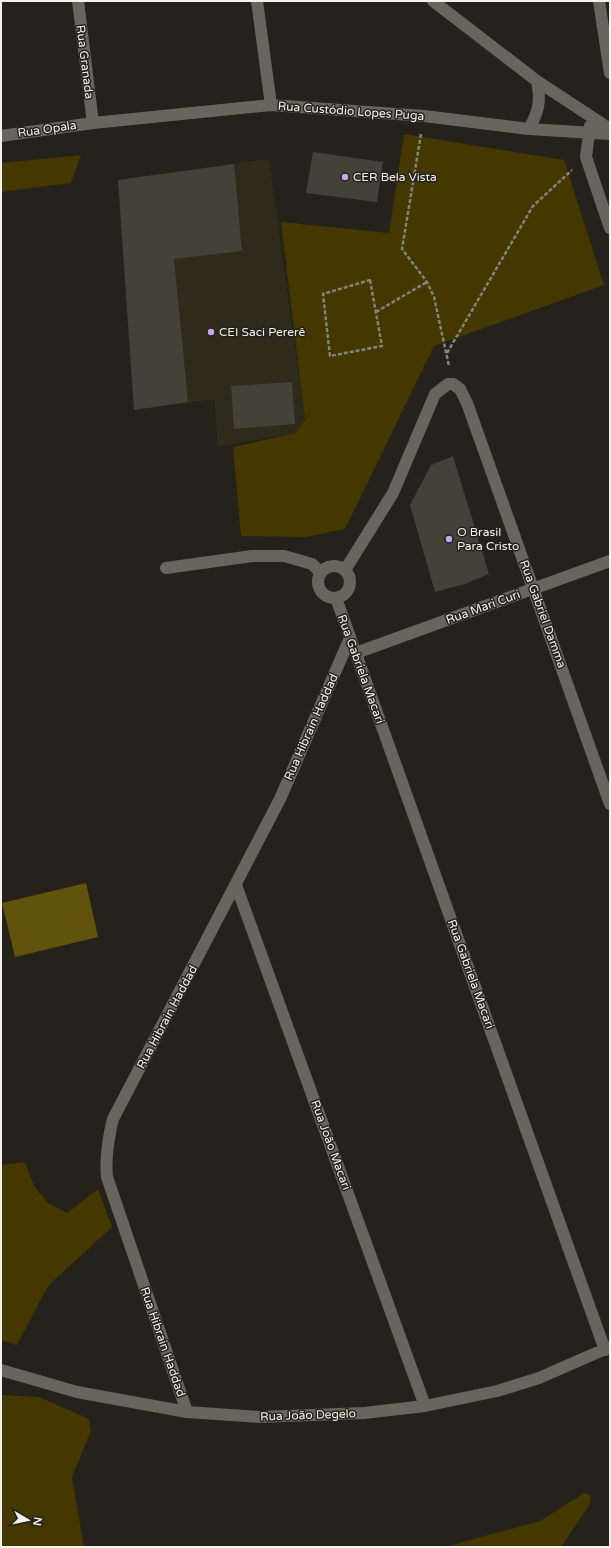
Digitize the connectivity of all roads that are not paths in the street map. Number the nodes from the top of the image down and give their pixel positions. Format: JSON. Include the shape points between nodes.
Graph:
{"nodes":[{"id":1,"x":78,"y":1,"type":"edge"},
{"id":2,"x":257,"y":1,"type":"edge"},
{"id":3,"x":433,"y":1,"type":"edge"},
{"id":4,"x":599,"y":1,"type":"edge"},
{"id":5,"x":610,"y":73,"type":"edge"},
{"id":6,"x":537,"y":81,"type":"junction"},
{"id":7,"x":271,"y":105,"type":"junction"},
{"id":8,"x":592,"y":117,"type":"junction"},
{"id":9,"x":93,"y":123,"type":"junction"},
{"id":10,"x":529,"y":129,"type":"junction"},
{"id":11,"x":610,"y":129,"type":"edge"},
{"id":12,"x":589,"y":133,"type":"junction"},
{"id":13,"x":610,"y":134,"type":"edge"},
{"id":14,"x":1,"y":136,"type":"edge"},
{"id":15,"x":610,"y":228,"type":"edge"},
{"id":16,"x":610,"y":561,"type":"edge"},
{"id":17,"x":166,"y":568,"type":"dead end"},
{"id":18,"x":345,"y":570,"type":"junction"},
{"id":19,"x":321,"y":573,"type":"junction"},
{"id":20,"x":534,"y":588,"type":"junction"},
{"id":21,"x":336,"y":598,"type":"junction"},
{"id":22,"x":350,"y":638,"type":"junction"},
{"id":23,"x":356,"y":653,"type":"junction"},
{"id":24,"x":610,"y":804,"type":"edge"},
{"id":25,"x":236,"y":885,"type":"junction"},
{"id":26,"x":608,"y":1348,"type":"edge"},
{"id":27,"x":1,"y":1370,"type":"edge"},
{"id":28,"x":426,"y":1406,"type":"junction"},
{"id":29,"x":187,"y":1412,"type":"junction"}],
"edges":[{"from":1,"to":9,"type":"street","name":"Rua Granada"},
{"from":2,"to":7,"type":"street"},
{"from":3,"to":6,"type":"street"},
{"from":4,"to":5,"type":"street"},
{"from":6,"to":8,"type":"street"},
{"from":6,"to":10,"type":"street","via":[[540,95],[536,115]]},
{"from":7,"to":9,"type":"street","name":"Rua Custódio Lopes Puga"},
{"from":7,"to":10,"type":"street","name":"Rua Custódio Lopes Puga","via":[[424,116]]},
{"from":8,"to":11,"type":"street"},
{"from":8,"to":12,"type":"street"},
{"from":9,"to":14,"type":"street","name":"Rua Opala"},
{"from":10,"to":12,"type":"street","name":"Rua Custódio Lopes Puga"},
{"from":12,"to":13,"type":"street","name":"Rua Custódio Lopes Puga"},
{"from":12,"to":15,"type":"street","via":[[586,157]]},
{"from":16,"to":20,"type":"street","name":"Rua Mari Curi"},
{"from":17,"to":19,"type":"street","via":[[252,556],[284,556],[312,564]]},
{"from":18,"to":19,"type":"street","via":[[335,566]]},
{"from":18,"to":20,"type":"street","name":"Rua Gabriel Damma","via":[[393,493],[435,394],[448,384],[453,384],[460,389],[467,403]]},
{"from":18,"to":21,"type":"street","via":[[350,585],[345,594]]},
{"from":19,"to":21,"type":"street","via":[[318,583],[322,592]]},
{"from":20,"to":23,"type":"street","name":"Rua Mari Curi"},
{"from":20,"to":24,"type":"street","name":"Rua Gabriel Damma"},
{"from":21,"to":22,"type":"street","name":"Rua Gabriela Macari"},
{"from":22,"to":23,"type":"street","name":"Rua Gabriela Macari"},
{"from":22,"to":25,"type":"street","name":"Rua Hibrain Haddad","via":[[280,800]]},
{"from":23,"to":26,"type":"street","name":"Rua Gabriela Macari"},
{"from":25,"to":28,"type":"street","name":"Rua João Macari"},
{"from":25,"to":29,"type":"street","name":"Rua Hibrain Haddad","via":[[113,1119],[108,1140],[107,1177]]},
{"from":26,"to":28,"type":"street","name":"Rua João Degelo","via":[[539,1378],[497,1391]]},
{"from":27,"to":29,"type":"street","name":"Rua João Degelo","via":[[77,1392]]},
{"from":28,"to":29,"type":"street","name":"Rua João Degelo","via":[[364,1413],[260,1417]]}]}
